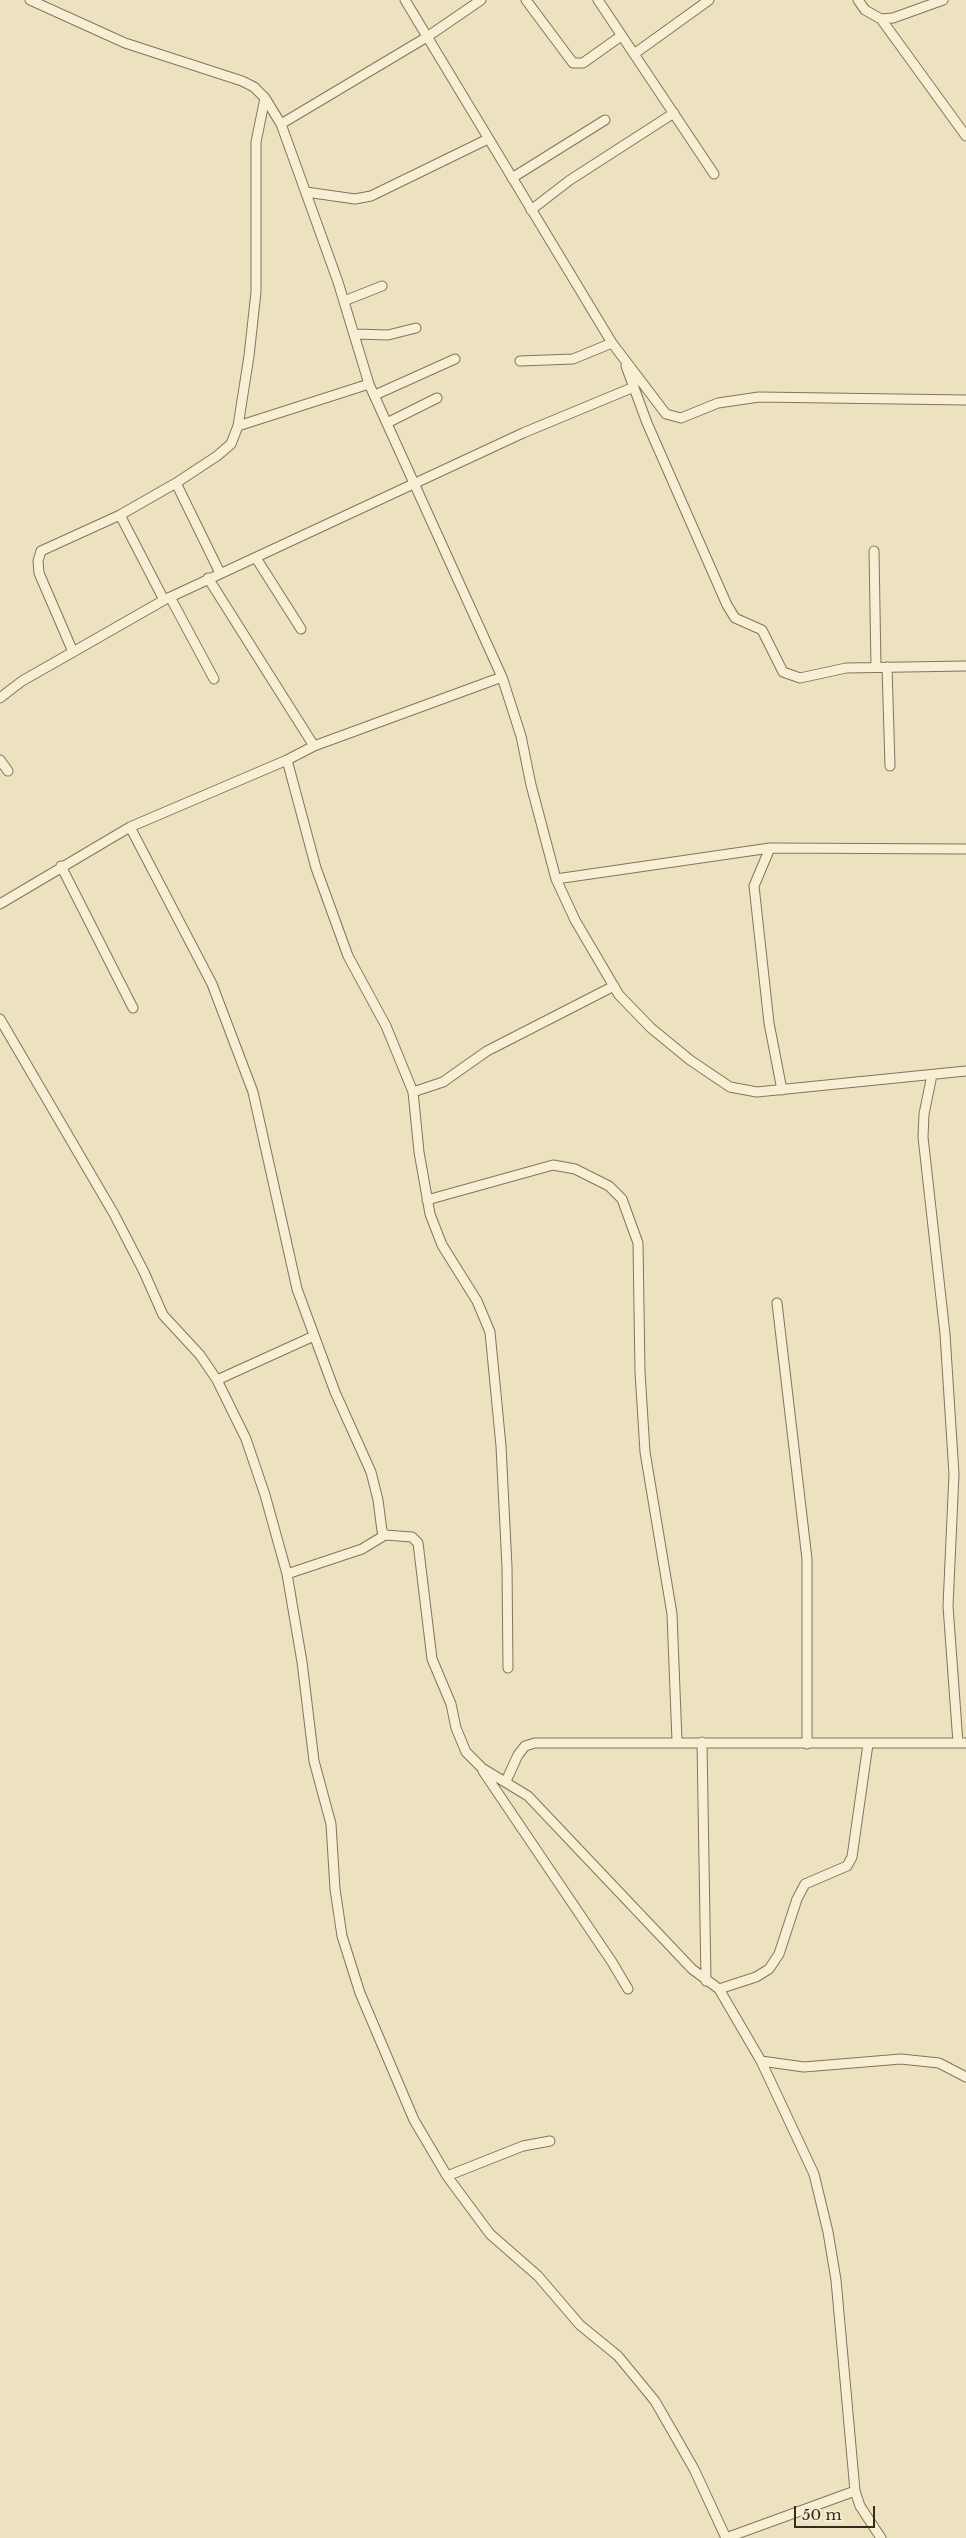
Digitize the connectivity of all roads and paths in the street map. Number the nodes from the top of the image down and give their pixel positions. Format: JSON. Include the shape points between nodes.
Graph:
{"nodes":[{"id":1,"x":31,"y":0,"type":"edge"},
{"id":2,"x":45,"y":0,"type":"edge"},
{"id":3,"x":405,"y":0,"type":"edge"},
{"id":4,"x":481,"y":0,"type":"edge"},
{"id":5,"x":526,"y":0,"type":"edge"},
{"id":6,"x":598,"y":0,"type":"edge"},
{"id":7,"x":709,"y":0,"type":"edge"},
{"id":8,"x":858,"y":0,"type":"edge"},
{"id":9,"x":943,"y":0,"type":"edge"},
{"id":10,"x":881,"y":19,"type":"junction"},
{"id":11,"x":622,"y":36,"type":"junction"},
{"id":12,"x":427,"y":37,"type":"junction"},
{"id":13,"x":634,"y":54,"type":"junction"},
{"id":14,"x":265,"y":98,"type":"junction"},
{"id":15,"x":674,"y":113,"type":"junction"},
{"id":16,"x":605,"y":120,"type":"dead end"},
{"id":17,"x":281,"y":124,"type":"junction"},
{"id":18,"x":966,"y":136,"type":"edge"},
{"id":19,"x":488,"y":139,"type":"junction"},
{"id":20,"x":714,"y":174,"type":"dead end"},
{"id":21,"x":512,"y":178,"type":"junction"},
{"id":22,"x":306,"y":192,"type":"junction"},
{"id":23,"x":531,"y":210,"type":"junction"},
{"id":24,"x":382,"y":286,"type":"dead end"},
{"id":25,"x":344,"y":301,"type":"junction"},
{"id":26,"x":416,"y":328,"type":"dead end"},
{"id":27,"x":354,"y":334,"type":"junction"},
{"id":28,"x":612,"y":343,"type":"junction"},
{"id":29,"x":455,"y":359,"type":"dead end"},
{"id":30,"x":520,"y":361,"type":"dead end"},
{"id":31,"x":624,"y":361,"type":"junction"},
{"id":32,"x":370,"y":384,"type":"junction"},
{"id":33,"x":634,"y":387,"type":"junction"},
{"id":34,"x":375,"y":395,"type":"junction"},
{"id":35,"x":437,"y":398,"type":"dead end"},
{"id":36,"x":966,"y":400,"type":"edge"},
{"id":37,"x":388,"y":423,"type":"junction"},
{"id":38,"x":238,"y":426,"type":"junction"},
{"id":39,"x":176,"y":483,"type":"junction"},
{"id":40,"x":415,"y":483,"type":"junction"},
{"id":41,"x":120,"y":515,"type":"junction"},
{"id":42,"x":874,"y":551,"type":"dead end"},
{"id":43,"x":256,"y":558,"type":"junction"},
{"id":44,"x":220,"y":574,"type":"junction"},
{"id":45,"x":208,"y":578,"type":"junction"},
{"id":46,"x":167,"y":599,"type":"junction"},
{"id":47,"x":300,"y":629,"type":"dead end"},
{"id":48,"x":73,"y":652,"type":"junction"},
{"id":49,"x":966,"y":666,"type":"edge"},
{"id":50,"x":876,"y":667,"type":"junction"},
{"id":51,"x":887,"y":667,"type":"junction"},
{"id":52,"x":502,"y":677,"type":"junction"},
{"id":53,"x":214,"y":679,"type":"dead end"},
{"id":54,"x":0,"y":698,"type":"edge"},
{"id":55,"x":314,"y":746,"type":"junction"},
{"id":56,"x":0,"y":760,"type":"edge"},
{"id":57,"x":287,"y":760,"type":"junction"},
{"id":58,"x":890,"y":766,"type":"dead end"},
{"id":59,"x":8,"y":771,"type":"dead end"},
{"id":60,"x":130,"y":827,"type":"junction"},
{"id":61,"x":770,"y":848,"type":"junction"},
{"id":62,"x":966,"y":849,"type":"edge"},
{"id":63,"x":61,"y":866,"type":"junction"},
{"id":64,"x":556,"y":879,"type":"junction"},
{"id":65,"x":0,"y":904,"type":"edge"},
{"id":66,"x":614,"y":986,"type":"junction"},
{"id":67,"x":133,"y":1008,"type":"dead end"},
{"id":68,"x":0,"y":1019,"type":"edge"},
{"id":69,"x":966,"y":1072,"type":"edge"},
{"id":70,"x":932,"y":1075,"type":"junction"},
{"id":71,"x":782,"y":1090,"type":"junction"},
{"id":72,"x":414,"y":1092,"type":"junction"},
{"id":73,"x":427,"y":1200,"type":"junction"},
{"id":74,"x":777,"y":1303,"type":"dead end"},
{"id":75,"x":314,"y":1336,"type":"junction"},
{"id":76,"x":217,"y":1380,"type":"junction"},
{"id":77,"x":385,"y":1535,"type":"junction"},
{"id":78,"x":287,"y":1574,"type":"junction"},
{"id":79,"x":508,"y":1668,"type":"dead end"},
{"id":80,"x":678,"y":1741,"type":"junction"},
{"id":81,"x":702,"y":1742,"type":"junction"},
{"id":82,"x":962,"y":1743,"type":"edge"},
{"id":83,"x":807,"y":1744,"type":"junction"},
{"id":84,"x":868,"y":1744,"type":"junction"},
{"id":85,"x":482,"y":1768,"type":"junction"},
{"id":86,"x":506,"y":1781,"type":"junction"},
{"id":87,"x":706,"y":1980,"type":"junction"},
{"id":88,"x":628,"y":1989,"type":"dead end"},
{"id":89,"x":719,"y":1989,"type":"junction"},
{"id":90,"x":762,"y":2061,"type":"junction"},
{"id":91,"x":966,"y":2078,"type":"edge"},
{"id":92,"x":550,"y":2141,"type":"dead end"},
{"id":93,"x":447,"y":2176,"type":"junction"},
{"id":94,"x":855,"y":2492,"type":"junction"},
{"id":95,"x":726,"y":2538,"type":"edge"},
{"id":96,"x":881,"y":2538,"type":"edge"}],
"edges":[{"from":1,"to":2,"type":"street"},
{"from":1,"to":14,"type":"street","via":[[125,43],[242,81]]},
{"from":3,"to":12,"type":"street"},
{"from":4,"to":12,"type":"street"},
{"from":5,"to":11,"type":"street","via":[[573,63],[584,63]]},
{"from":6,"to":11,"type":"street"},
{"from":7,"to":13,"type":"street"},
{"from":8,"to":10,"type":"street","via":[[865,10]]},
{"from":9,"to":10,"type":"street","via":[[893,18]]},
{"from":10,"to":18,"type":"street"},
{"from":11,"to":13,"type":"street"},
{"from":12,"to":17,"type":"street"},
{"from":12,"to":19,"type":"street"},
{"from":13,"to":15,"type":"street"},
{"from":14,"to":17,"type":"street"},
{"from":14,"to":38,"type":"street","via":[[256,142],[256,292]]},
{"from":15,"to":20,"type":"street"},
{"from":15,"to":23,"type":"street","via":[[570,180]]},
{"from":16,"to":21,"type":"street"},
{"from":17,"to":22,"type":"street"},
{"from":19,"to":21,"type":"street"},
{"from":19,"to":22,"type":"street","via":[[371,196],[355,198]]},
{"from":21,"to":23,"type":"street"},
{"from":22,"to":25,"type":"street"},
{"from":23,"to":28,"type":"street"},
{"from":24,"to":25,"type":"street"},
{"from":25,"to":27,"type":"street"},
{"from":26,"to":27,"type":"street","via":[[388,335]]},
{"from":27,"to":32,"type":"street"},
{"from":28,"to":30,"type":"street","via":[[573,359]]},
{"from":28,"to":31,"type":"street"},
{"from":29,"to":34,"type":"street"},
{"from":31,"to":33,"type":"street"},
{"from":31,"to":36,"type":"street","via":[[666,414],[681,418],[718,403],[758,397]]},
{"from":32,"to":34,"type":"street"},
{"from":32,"to":38,"type":"street"},
{"from":33,"to":40,"type":"street"},
{"from":33,"to":50,"type":"street","via":[[735,618],[762,630],[779,667],[789,676],[800,678],[846,668]]},
{"from":34,"to":37,"type":"street"},
{"from":35,"to":37,"type":"street"},
{"from":37,"to":40,"type":"street"},
{"from":38,"to":39,"type":"street","via":[[231,444]]},
{"from":39,"to":41,"type":"street"},
{"from":39,"to":44,"type":"street"},
{"from":40,"to":43,"type":"street"},
{"from":40,"to":52,"type":"street"},
{"from":41,"to":46,"type":"street"},
{"from":41,"to":48,"type":"street","via":[[41,551],[39,574]]},
{"from":42,"to":50,"type":"street"},
{"from":43,"to":44,"type":"street"},
{"from":43,"to":47,"type":"street"},
{"from":44,"to":45,"type":"street"},
{"from":45,"to":46,"type":"street"},
{"from":45,"to":55,"type":"street"},
{"from":46,"to":48,"type":"street"},
{"from":46,"to":53,"type":"street"},
{"from":48,"to":54,"type":"street","via":[[22,681]]},
{"from":49,"to":51,"type":"street"},
{"from":50,"to":51,"type":"street"},
{"from":51,"to":58,"type":"street"},
{"from":52,"to":55,"type":"street"},
{"from":52,"to":64,"type":"street","via":[[521,736]]},
{"from":55,"to":57,"type":"street"},
{"from":56,"to":59,"type":"street"},
{"from":57,"to":60,"type":"street"},
{"from":57,"to":72,"type":"street","via":[[316,868],[348,956],[386,1026]]},
{"from":60,"to":63,"type":"street"},
{"from":60,"to":75,"type":"street","via":[[212,984],[253,1092],[297,1289]]},
{"from":61,"to":62,"type":"street"},
{"from":61,"to":64,"type":"street"},
{"from":61,"to":71,"type":"street","via":[[754,886],[769,1023]]},
{"from":63,"to":65,"type":"street"},
{"from":63,"to":67,"type":"street"},
{"from":64,"to":66,"type":"street","via":[[575,920]]},
{"from":66,"to":71,"type":"street","via":[[651,1028],[730,1087],[757,1092]]},
{"from":66,"to":72,"type":"street","via":[[487,1051],[443,1082]]},
{"from":68,"to":76,"type":"street","via":[[114,1214],[163,1315],[200,1355]]},
{"from":69,"to":70,"type":"street"},
{"from":70,"to":71,"type":"street"},
{"from":70,"to":82,"type":"street","via":[[923,1136],[945,1334],[954,1474],[948,1606]]},
{"from":72,"to":73,"type":"street"},
{"from":73,"to":79,"type":"street","via":[[442,1246],[477,1301],[490,1332],[502,1464]]},
{"from":73,"to":80,"type":"street","via":[[553,1165],[575,1169],[609,1186],[622,1199],[638,1243],[645,1452],[672,1614]]},
{"from":74,"to":83,"type":"street","via":[[807,1559]]},
{"from":75,"to":76,"type":"street"},
{"from":75,"to":77,"type":"street","via":[[334,1392],[371,1472]]},
{"from":76,"to":78,"type":"street","via":[[246,1439]]},
{"from":77,"to":78,"type":"street","via":[[362,1549]]},
{"from":77,"to":85,"type":"street","via":[[412,1537],[418,1543],[432,1659],[466,1752]]},
{"from":78,"to":93,"type":"street","via":[[314,1761],[330,1824],[342,1936],[360,1993],[414,2120]]},
{"from":80,"to":81,"type":"street"},
{"from":80,"to":86,"type":"street","via":[[535,1743],[526,1746],[518,1755]]},
{"from":81,"to":83,"type":"street"},
{"from":81,"to":87,"type":"street"},
{"from":82,"to":84,"type":"street"},
{"from":83,"to":84,"type":"street"},
{"from":84,"to":89,"type":"street","via":[[852,1857],[847,1866],[805,1884],[779,1954],[769,1969],[756,1977]]},
{"from":85,"to":86,"type":"street"},
{"from":85,"to":88,"type":"street"},
{"from":86,"to":87,"type":"street","via":[[528,1796]]},
{"from":87,"to":89,"type":"street"},
{"from":89,"to":90,"type":"street"},
{"from":90,"to":91,"type":"street","via":[[804,2067],[901,2059],[939,2063]]},
{"from":90,"to":94,"type":"street","via":[[814,2174],[828,2232],[836,2280]]},
{"from":92,"to":93,"type":"street","via":[[523,2146]]},
{"from":93,"to":95,"type":"street","via":[[490,2234],[538,2276],[580,2325],[618,2356],[655,2401],[694,2469]]},
{"from":94,"to":95,"type":"street"},
{"from":94,"to":96,"type":"street","via":[[860,2506]]}]}
